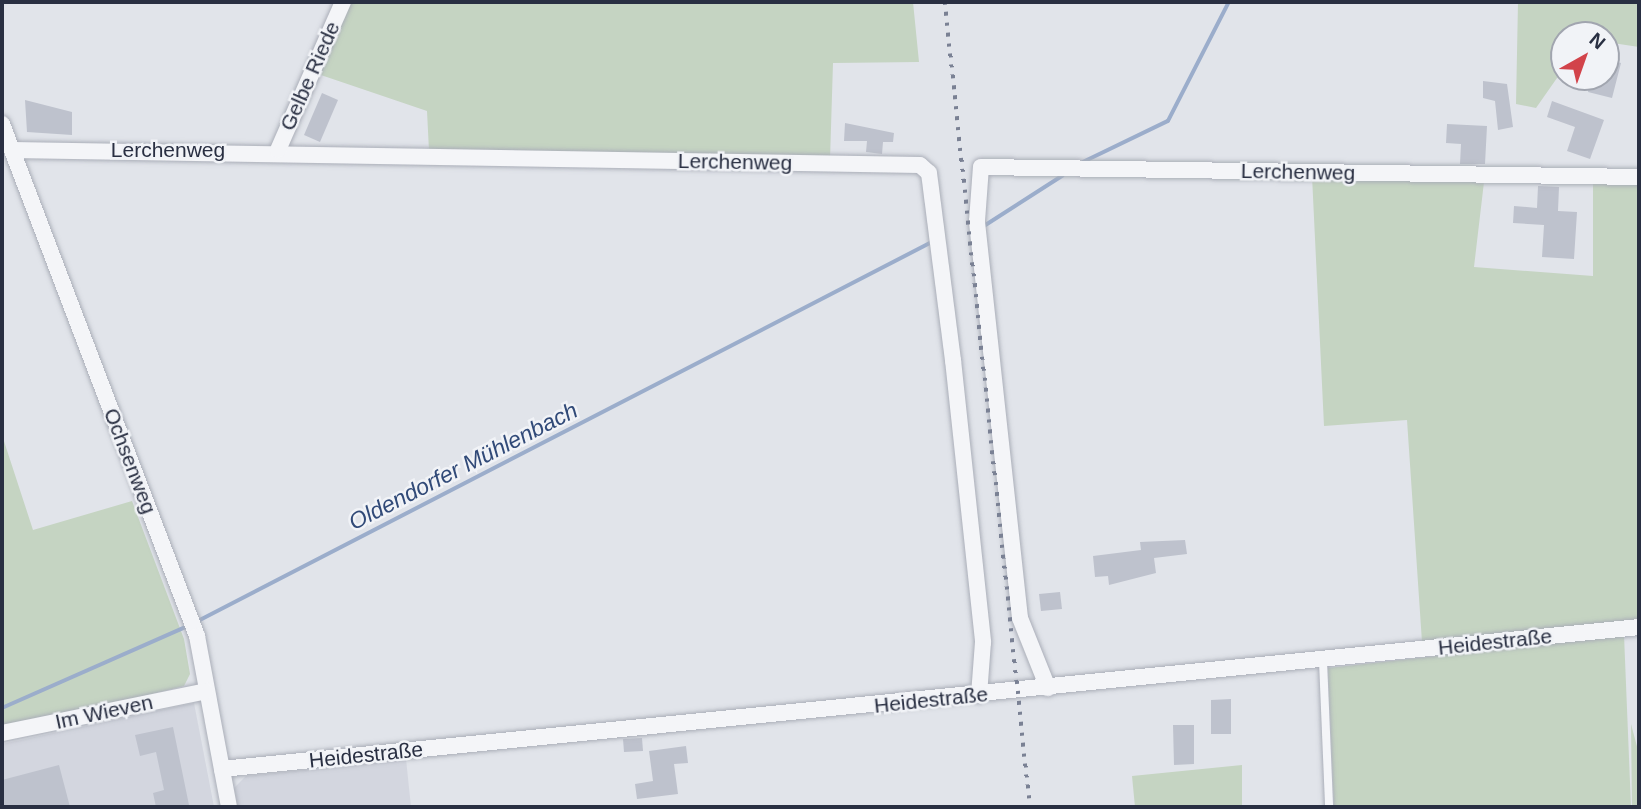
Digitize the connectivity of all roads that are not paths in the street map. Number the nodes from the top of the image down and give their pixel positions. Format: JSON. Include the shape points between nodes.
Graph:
{"nodes":[{"id":1,"x":343,"y":2,"type":"edge"},
{"id":2,"x":2,"y":124,"type":"edge"},
{"id":3,"x":12,"y":150,"type":"junction"},
{"id":4,"x":278,"y":150,"type":"junction"},
{"id":5,"x":1639,"y":177,"type":"edge"},
{"id":6,"x":1639,"y":627,"type":"edge"},
{"id":7,"x":1323,"y":661,"type":"junction"},
{"id":8,"x":1048,"y":688,"type":"junction"},
{"id":9,"x":206,"y":691,"type":"junction"},
{"id":10,"x":979,"y":695,"type":"junction"},
{"id":11,"x":2,"y":733,"type":"edge"},
{"id":12,"x":222,"y":769,"type":"junction"},
{"id":13,"x":229,"y":807,"type":"edge"},
{"id":14,"x":1329,"y":807,"type":"edge"}],
"edges":[{"from":1,"to":4,"type":"street","name":"Gelbe Riede"},
{"from":2,"to":3,"type":"street","name":"Ochsenweg"},
{"from":3,"to":4,"type":"street","name":"Lerchenweg"},
{"from":3,"to":9,"type":"street","name":"Ochsenweg","via":[[197,636]]},
{"from":4,"to":10,"type":"street","name":"Lerchenweg","via":[[920,165],[929,173],[958,397],[983,642]]},
{"from":5,"to":8,"type":"street","name":"Lerchenweg","via":[[981,167],[976,221],[1020,618]]},
{"from":6,"to":7,"type":"street","name":"Heidestraße"},
{"from":7,"to":8,"type":"street","name":"Heidestraße"},
{"from":7,"to":14,"type":"lane"},
{"from":8,"to":10,"type":"street","name":"Heidestraße"},
{"from":9,"to":11,"type":"street","name":"Im Wieven"},
{"from":9,"to":12,"type":"street","name":"Ochsenweg"},
{"from":10,"to":12,"type":"street","name":"Heidestraße"},
{"from":12,"to":13,"type":"street","name":"Ochsenweg"}]}
